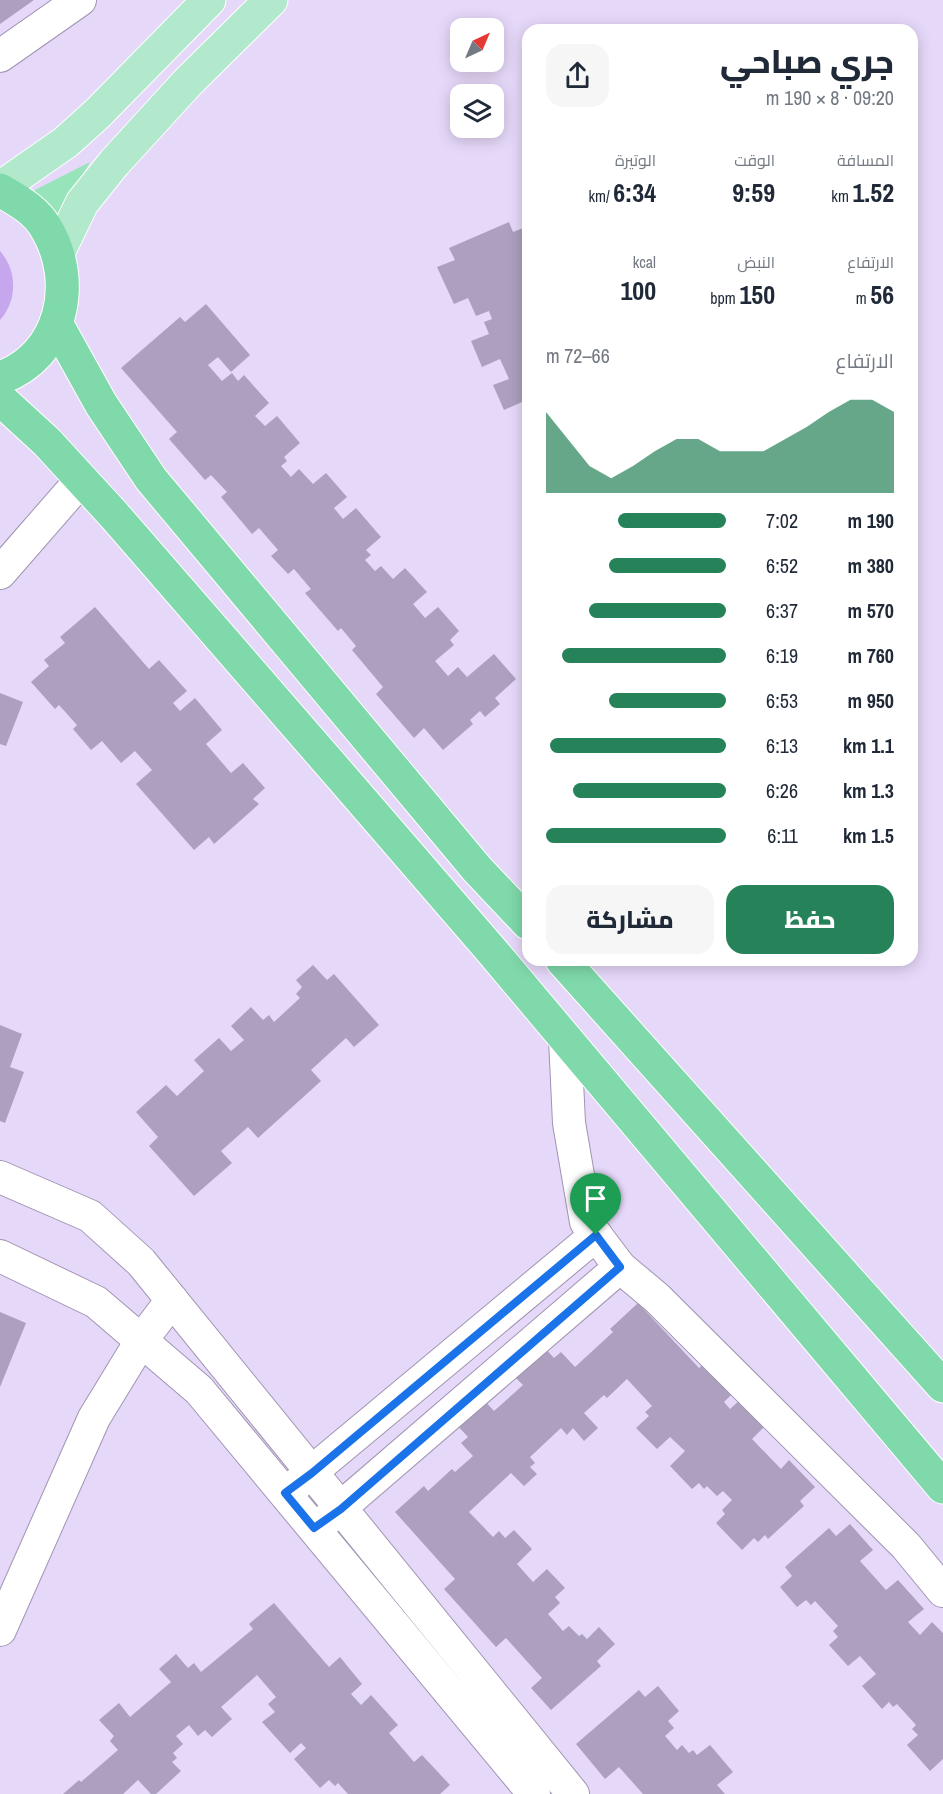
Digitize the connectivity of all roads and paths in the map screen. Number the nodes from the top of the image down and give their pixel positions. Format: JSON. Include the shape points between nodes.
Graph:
{"nodes":[{"id":1,"x":80,"y":0,"type":"edge"},
{"id":2,"x":209,"y":0,"type":"edge"},
{"id":3,"x":271,"y":0,"type":"edge"},
{"id":4,"x":0,"y":56,"type":"edge"},
{"id":5,"x":0,"y":189,"type":"edge"},
{"id":6,"x":58,"y":253,"type":"junction"},
{"id":7,"x":56,"y":323,"type":"junction"},
{"id":8,"x":0,"y":378,"type":"edge"},
{"id":9,"x":0,"y":399,"type":"edge"},
{"id":10,"x":81,"y":480,"type":"junction"},
{"id":11,"x":0,"y":573,"type":"edge"},
{"id":12,"x":522,"y":917,"type":"edge"},
{"id":13,"x":567,"y":966,"type":"edge"},
{"id":14,"x":565,"y":1039,"type":"junction"},
{"id":15,"x":0,"y":1178,"type":"edge"},
{"id":16,"x":596,"y":1235,"type":"junction"},
{"id":17,"x":0,"y":1256,"type":"edge"},
{"id":18,"x":620,"y":1267,"type":"junction"},
{"id":19,"x":172,"y":1300,"type":"junction"},
{"id":20,"x":141,"y":1341,"type":"junction"},
{"id":21,"x":943,"y":1386,"type":"edge"},
{"id":22,"x":312,"y":1473,"type":"junction"},
{"id":23,"x":943,"y":1487,"type":"edge"},
{"id":24,"x":285,"y":1493,"type":"junction"},
{"id":25,"x":341,"y":1509,"type":"junction"},
{"id":26,"x":314,"y":1528,"type":"junction"},
{"id":27,"x":943,"y":1591,"type":"edge"},
{"id":28,"x":0,"y":1630,"type":"edge"},
{"id":29,"x":518,"y":1750,"type":"junction"},
{"id":30,"x":534,"y":1794,"type":"edge"},
{"id":31,"x":573,"y":1794,"type":"edge"}],
"edges":[{"from":1,"to":4,"type":"street"},
{"from":2,"to":5,"type":"main road","via":[[66,142]]},
{"from":3,"to":6,"type":"main road","via":[[114,163],[82,203]]},
{"from":5,"to":6,"type":"highway","via":[[24,204],[45,226]]},
{"from":6,"to":7,"type":"highway","via":[[63,288]]},
{"from":7,"to":8,"type":"highway","via":[[28,362]]},
{"from":7,"to":12,"type":"highway","via":[[101,404],[151,479],[477,869]]},
{"from":9,"to":10,"type":"highway"},
{"from":10,"to":11,"type":"street"},
{"from":10,"to":14,"type":"highway"},
{"from":13,"to":21,"type":"highway"},
{"from":14,"to":16,"type":"street","via":[[569,1123],[586,1222]]},
{"from":14,"to":23,"type":"highway"},
{"from":15,"to":19,"type":"street","via":[[90,1216],[141,1262]]},
{"from":16,"to":18,"type":"street"},
{"from":16,"to":22,"type":"street"},
{"from":17,"to":20,"type":"street","via":[[96,1302]]},
{"from":18,"to":25,"type":"street"},
{"from":18,"to":27,"type":"street","via":[[906,1546]]},
{"from":19,"to":20,"type":"street"},
{"from":19,"to":22,"type":"street"},
{"from":20,"to":24,"type":"street","via":[[199,1390]]},
{"from":20,"to":28,"type":"street","via":[[94,1418]]},
{"from":22,"to":24,"type":"street"},
{"from":22,"to":25,"type":"street"},
{"from":24,"to":26,"type":"street"},
{"from":25,"to":26,"type":"street"},
{"from":25,"to":29,"type":"street"},
{"from":26,"to":29,"type":"street"},
{"from":29,"to":30,"type":"street"},
{"from":29,"to":31,"type":"street"}]}
